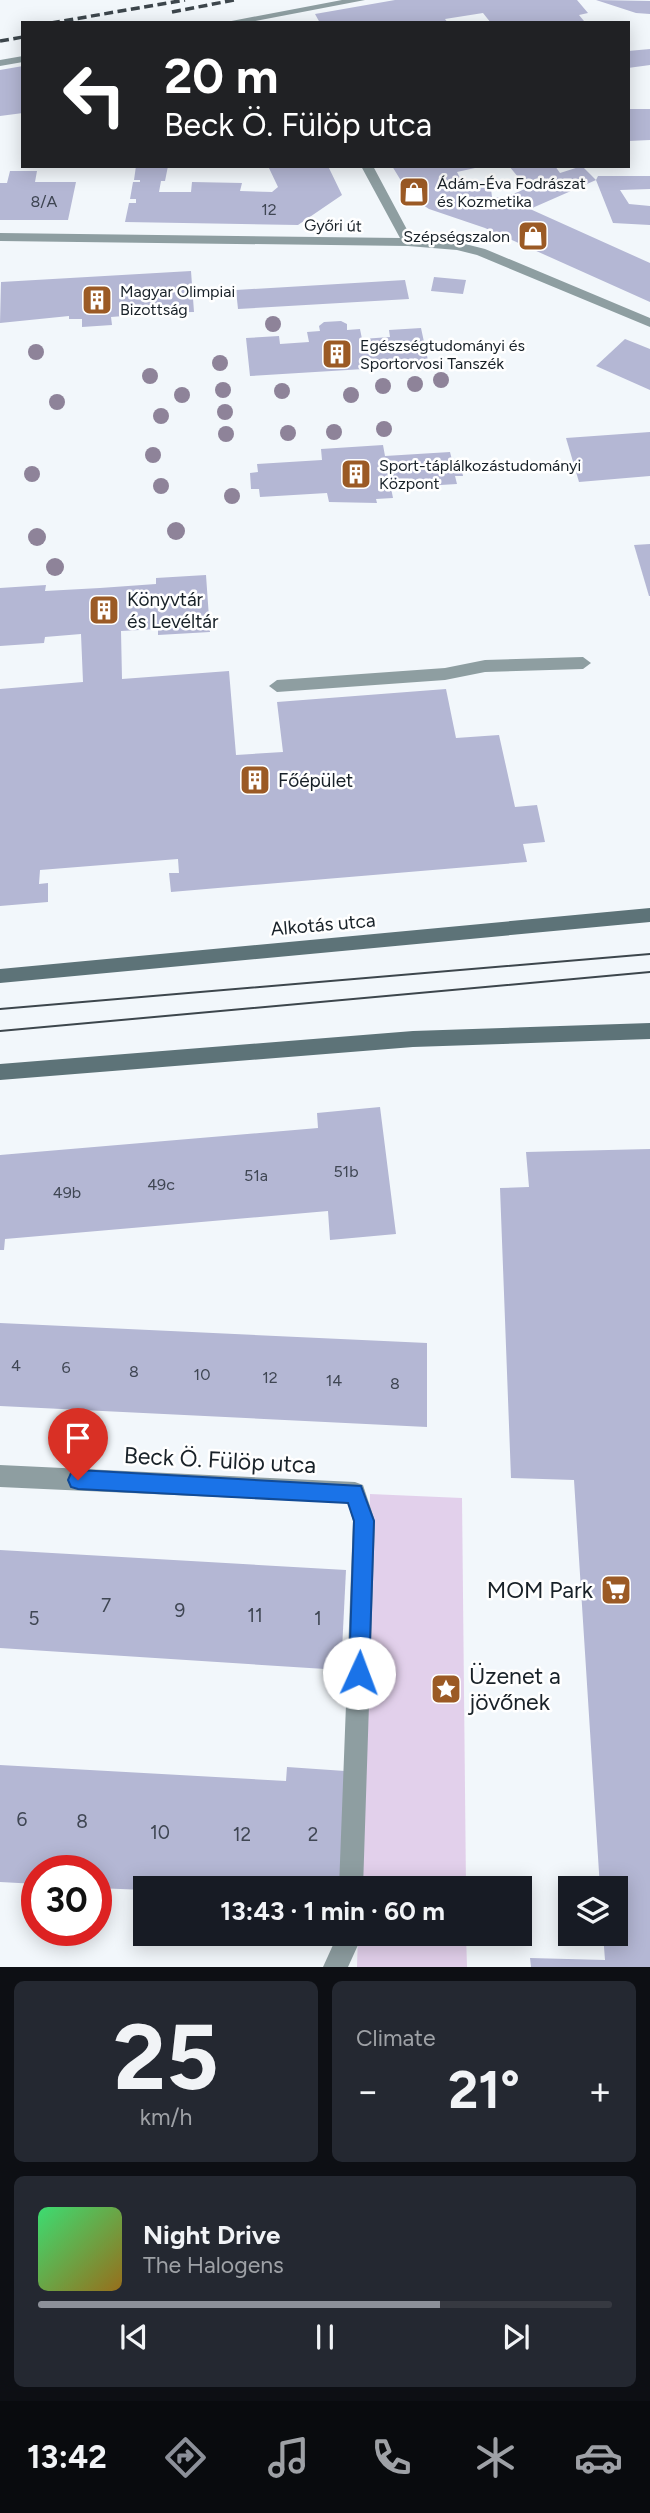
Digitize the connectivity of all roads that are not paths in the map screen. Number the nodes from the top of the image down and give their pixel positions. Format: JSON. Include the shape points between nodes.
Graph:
{"nodes":[{"id":1,"x":360,"y":0,"type":"edge"},
{"id":2,"x":287,"y":12,"type":"junction"},
{"id":3,"x":237,"y":21,"type":"edge"},
{"id":4,"x":292,"y":21,"type":"edge"},
{"id":5,"x":21,"y":59,"type":"edge"},
{"id":6,"x":0,"y":63,"type":"edge"},
{"id":7,"x":368,"y":168,"type":"edge"},
{"id":8,"x":0,"y":237,"type":"edge"},
{"id":9,"x":408,"y":242,"type":"junction"},
{"id":10,"x":650,"y":324,"type":"edge"},
{"id":11,"x":583,"y":663,"type":"dead end"},
{"id":12,"x":276,"y":685,"type":"dead end"},
{"id":13,"x":650,"y":915,"type":"edge"},
{"id":14,"x":0,"y":976,"type":"edge"},
{"id":15,"x":650,"y":1031,"type":"edge"},
{"id":16,"x":0,"y":1072,"type":"edge"},
{"id":17,"x":0,"y":1476,"type":"edge"},
{"id":18,"x":351,"y":1876,"type":"edge"},
{"id":19,"x":345,"y":1946,"type":"edge"},
{"id":20,"x":335,"y":1967,"type":"edge"}],
"edges":[{"from":1,"to":2,"type":"street"},
{"from":2,"to":3,"type":"street"},
{"from":2,"to":4,"type":"street"},
{"from":5,"to":6,"type":"street"},
{"from":7,"to":9,"type":"street"},
{"from":8,"to":9,"type":"street","name":"Győri út"},
{"from":9,"to":10,"type":"street","name":"Győri út","via":[[481,252]]},
{"from":11,"to":12,"type":"street","via":[[485,666],[445,674]]},
{"from":13,"to":14,"type":"main road","name":"Alkotás utca"},
{"from":15,"to":16,"type":"main road","via":[[413,1039]]},
{"from":17,"to":18,"type":"street","name":"Beck Ö. Fülöp utca","via":[[355,1493],[364,1521]]},
{"from":19,"to":20,"type":"street"}]}
